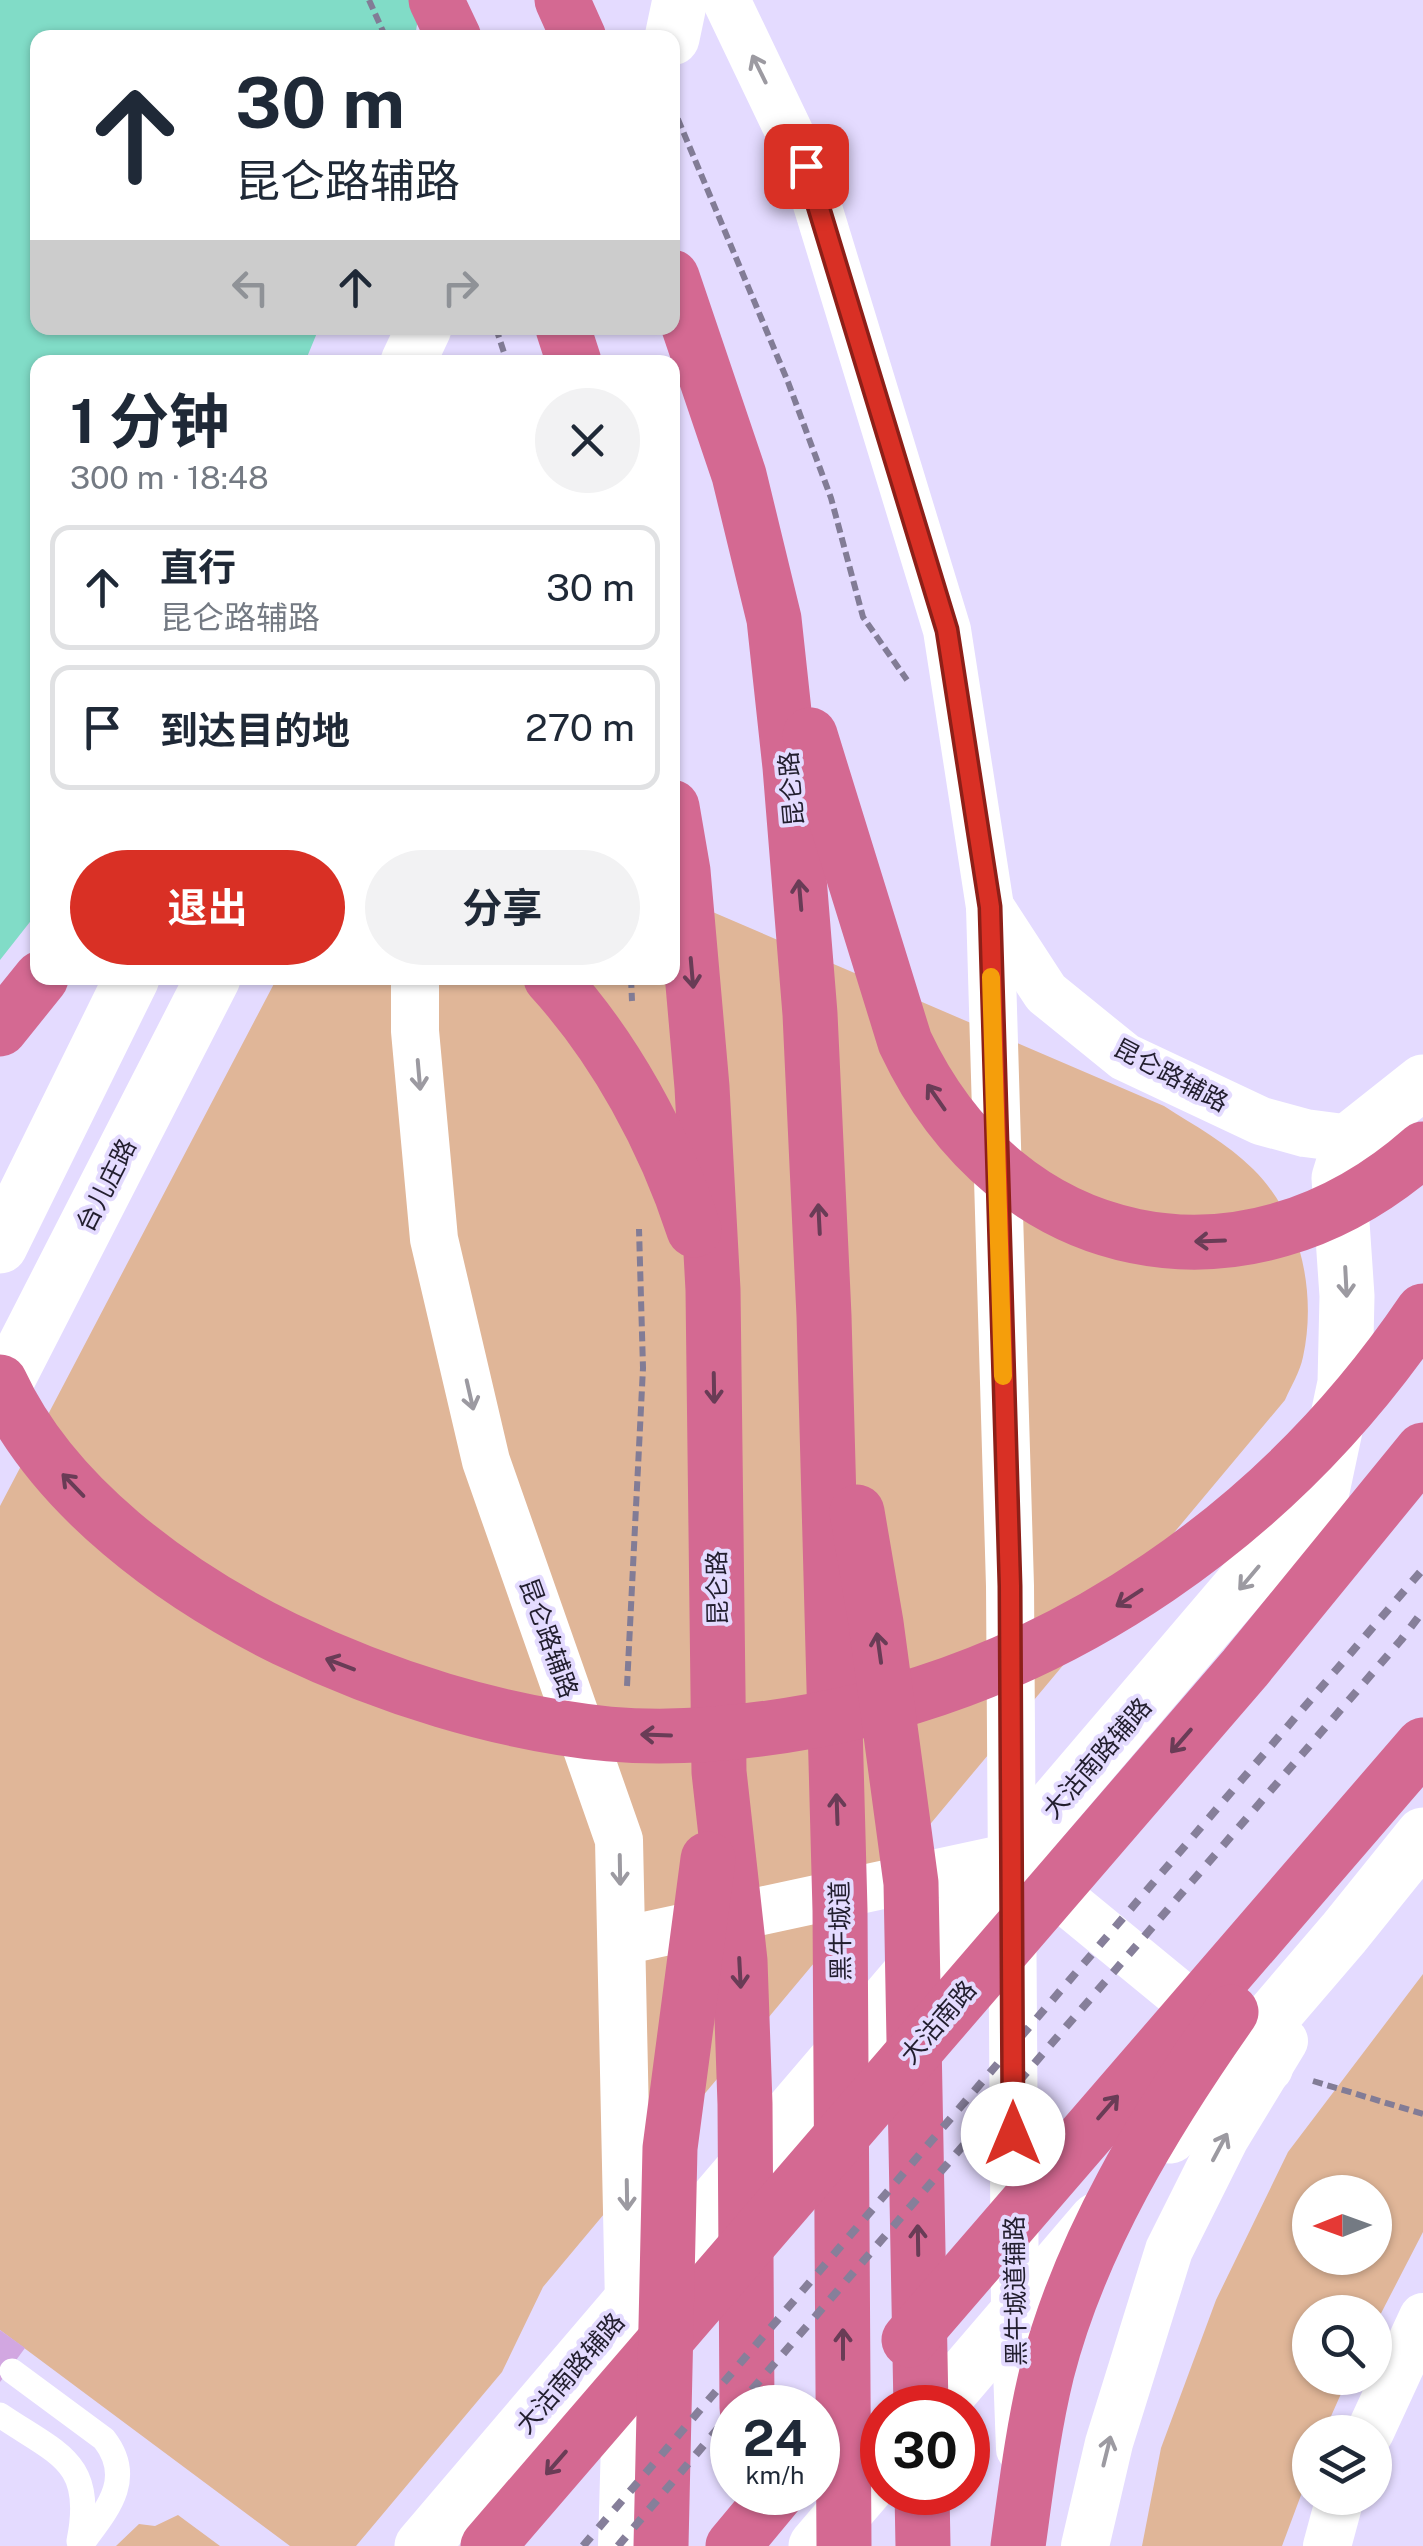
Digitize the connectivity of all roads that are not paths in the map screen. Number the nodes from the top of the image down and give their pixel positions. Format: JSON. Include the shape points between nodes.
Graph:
{"nodes":[{"id":1,"x":436,"y":0,"type":"edge"},
{"id":2,"x":562,"y":0,"type":"edge"},
{"id":3,"x":577,"y":0,"type":"edge"},
{"id":4,"x":680,"y":0,"type":"edge"},
{"id":5,"x":726,"y":0,"type":"edge"},
{"id":6,"x":450,"y":30,"type":"edge"},
{"id":7,"x":565,"y":30,"type":"edge"},
{"id":8,"x":575,"y":30,"type":"edge"},
{"id":9,"x":674,"y":30,"type":"edge"},
{"id":10,"x":680,"y":301,"type":"edge"},
{"id":11,"x":774,"y":619,"type":"junction"},
{"id":12,"x":680,"y":854,"type":"edge"},
{"id":13,"x":990,"y":907,"type":"junction"},
{"id":14,"x":35,"y":985,"type":"edge"},
{"id":15,"x":129,"y":985,"type":"edge"},
{"id":16,"x":210,"y":985,"type":"edge"},
{"id":17,"x":415,"y":985,"type":"edge"},
{"id":18,"x":557,"y":985,"type":"edge"},
{"id":19,"x":0,"y":1030,"type":"edge"},
{"id":20,"x":1423,"y":1082,"type":"edge"},
{"id":21,"x":1351,"y":1139,"type":"junction"},
{"id":22,"x":1423,"y":1148,"type":"edge"},
{"id":23,"x":0,"y":1246,"type":"edge"},
{"id":24,"x":713,"y":1290,"type":"junction"},
{"id":25,"x":1423,"y":1312,"type":"edge"},
{"id":26,"x":824,"y":1316,"type":"junction"},
{"id":27,"x":0,"y":1382,"type":"edge"},
{"id":28,"x":0,"y":1394,"type":"edge"},
{"id":29,"x":1423,"y":1450,"type":"edge"},
{"id":30,"x":1415,"y":1755,"type":"edge"},
{"id":31,"x":720,"y":1772,"type":"junction"},
{"id":32,"x":1423,"y":1835,"type":"edge"},
{"id":33,"x":1012,"y":1857,"type":"junction"},
{"id":34,"x":1012,"y":1916,"type":"joint"},
{"id":35,"x":622,"y":1942,"type":"junction"},
{"id":36,"x":1257,"y":2058,"type":"junction"},
{"id":37,"x":629,"y":2304,"type":"junction"},
{"id":38,"x":1014,"y":2317,"type":"junction"},
{"id":39,"x":1423,"y":2317,"type":"edge"},
{"id":40,"x":12,"y":2371,"type":"dead end"},
{"id":41,"x":746,"y":2385,"type":"edge"},
{"id":42,"x":921,"y":2385,"type":"edge"},
{"id":43,"x":956,"y":2385,"type":"edge"},
{"id":44,"x":0,"y":2415,"type":"edge"},
{"id":45,"x":1378,"y":2415,"type":"edge"},
{"id":46,"x":840,"y":2421,"type":"edge"},
{"id":47,"x":860,"y":2495,"type":"edge"},
{"id":48,"x":747,"y":2515,"type":"edge"},
{"id":49,"x":759,"y":2515,"type":"edge"},
{"id":50,"x":922,"y":2515,"type":"edge"},
{"id":51,"x":1335,"y":2515,"type":"edge"},
{"id":52,"x":79,"y":2546,"type":"edge"},
{"id":53,"x":422,"y":2546,"type":"edge"},
{"id":54,"x":488,"y":2546,"type":"edge"},
{"id":55,"x":622,"y":2546,"type":"edge"},
{"id":56,"x":662,"y":2546,"type":"edge"},
{"id":57,"x":733,"y":2546,"type":"edge"},
{"id":58,"x":747,"y":2546,"type":"edge"},
{"id":59,"x":816,"y":2546,"type":"edge"},
{"id":60,"x":844,"y":2546,"type":"edge"},
{"id":61,"x":923,"y":2546,"type":"edge"},
{"id":62,"x":1018,"y":2546,"type":"edge"},
{"id":63,"x":1029,"y":2546,"type":"edge"},
{"id":64,"x":1085,"y":2546,"type":"edge"},
{"id":65,"x":1327,"y":2546,"type":"edge"}],
"edges":[{"from":1,"to":6,"type":"highway"},
{"from":2,"to":8,"type":"highway"},
{"from":3,"to":7,"type":"street"},
{"from":4,"to":9,"type":"street"},
{"from":13,"to":5,"type":"street","name":"昆仑路辅路","one_way":true,"via":[[947,630],[806,166]]},
{"from":10,"to":11,"type":"highway","name":"昆仑路","via":[[739,476]]},
{"from":22,"to":11,"type":"highway","one_way":true,"via":[[1330,1212],[1278,1231],[1210,1243],[1094,1226],[1022,1189],[962,1131],[905,1042]]},
{"from":26,"to":11,"type":"highway","name":"昆仑路","one_way":true,"via":[[810,1014]]},
{"from":12,"to":24,"type":"highway","name":"昆仑路","one_way":true},
{"from":13,"to":21,"type":"street","name":"昆仑路辅路","via":[[1046,993],[1125,1057],[1261,1121]]},
{"from":13,"to":33,"type":"street","name":"昆仑路辅路"},
{"from":14,"to":19,"type":"highway"},
{"from":15,"to":23,"type":"street"},
{"from":16,"to":28,"type":"street","name":"台儿庄路"},
{"from":17,"to":35,"type":"street","name":"昆仑路辅路","one_way":true,"via":[[434,1239],[486,1461],[620,1840]]},
{"from":18,"to":24,"type":"highway","via":[[584,1014],[654,1132]]},
{"from":20,"to":21,"type":"street"},
{"from":21,"to":33,"type":"street","name":"大沽南路辅路","one_way":true,"via":[[1339,1178],[1345,1383],[1322,1490]]},
{"from":24,"to":31,"type":"highway","name":"昆仑路","one_way":true},
{"from":25,"to":27,"type":"highway","one_way":true,"via":[[1316,1445],[1190,1556],[1094,1620],[1027,1655],[859,1712],[687,1736],[610,1734],[493,1713],[331,1661],[254,1624],[114,1528],[52,1463]]},
{"from":42,"to":26,"type":"highway","one_way":true,"via":[[911,1883]]},
{"from":60,"to":26,"type":"highway","name":"黑牛城道","one_way":true,"via":[[840,1910]]},
{"from":29,"to":54,"type":"highway","name":"大沽南路","one_way":true,"via":[[1232,1682]]},
{"from":46,"to":30,"type":"highway","one_way":true},
{"from":30,"to":62,"type":"highway","via":[[1186,2077],[1090,2249],[1048,2369]]},
{"from":31,"to":41,"type":"highway","one_way":true,"via":[[740,1961]]},
{"from":31,"to":56,"type":"highway","via":[[670,2148]]},
{"from":32,"to":36,"type":"street"},
{"from":33,"to":34,"type":"street","name":"昆仑路辅路"},
{"from":33,"to":35,"type":"street"},
{"from":33,"to":36,"type":"street"},
{"from":33,"to":37,"type":"street","name":"大沽南路辅路"},
{"from":34,"to":38,"type":"street","name":"黑牛城道辅路"},
{"from":35,"to":37,"type":"street","name":"昆仑路辅路","one_way":true},
{"from":36,"to":38,"type":"street"},
{"from":64,"to":36,"type":"street","one_way":true,"via":[[1108,2442],[1169,2250]]},
{"from":37,"to":53,"type":"street","name":"大沽南路辅路"},
{"from":37,"to":55,"type":"street"},
{"from":38,"to":43,"type":"street"},
{"from":38,"to":63,"type":"street","name":"黑牛城道辅路"},
{"from":39,"to":45,"type":"street"},
{"from":40,"to":52,"type":"lane","via":[[113,2451],[114,2500]]},
{"from":44,"to":52,"type":"lane","via":[[69,2462],[82,2481]]},
{"from":47,"to":59,"type":"street"},
{"from":48,"to":58,"type":"highway"},
{"from":49,"to":57,"type":"highway"},
{"from":50,"to":61,"type":"highway"},
{"from":51,"to":65,"type":"street"}]}
